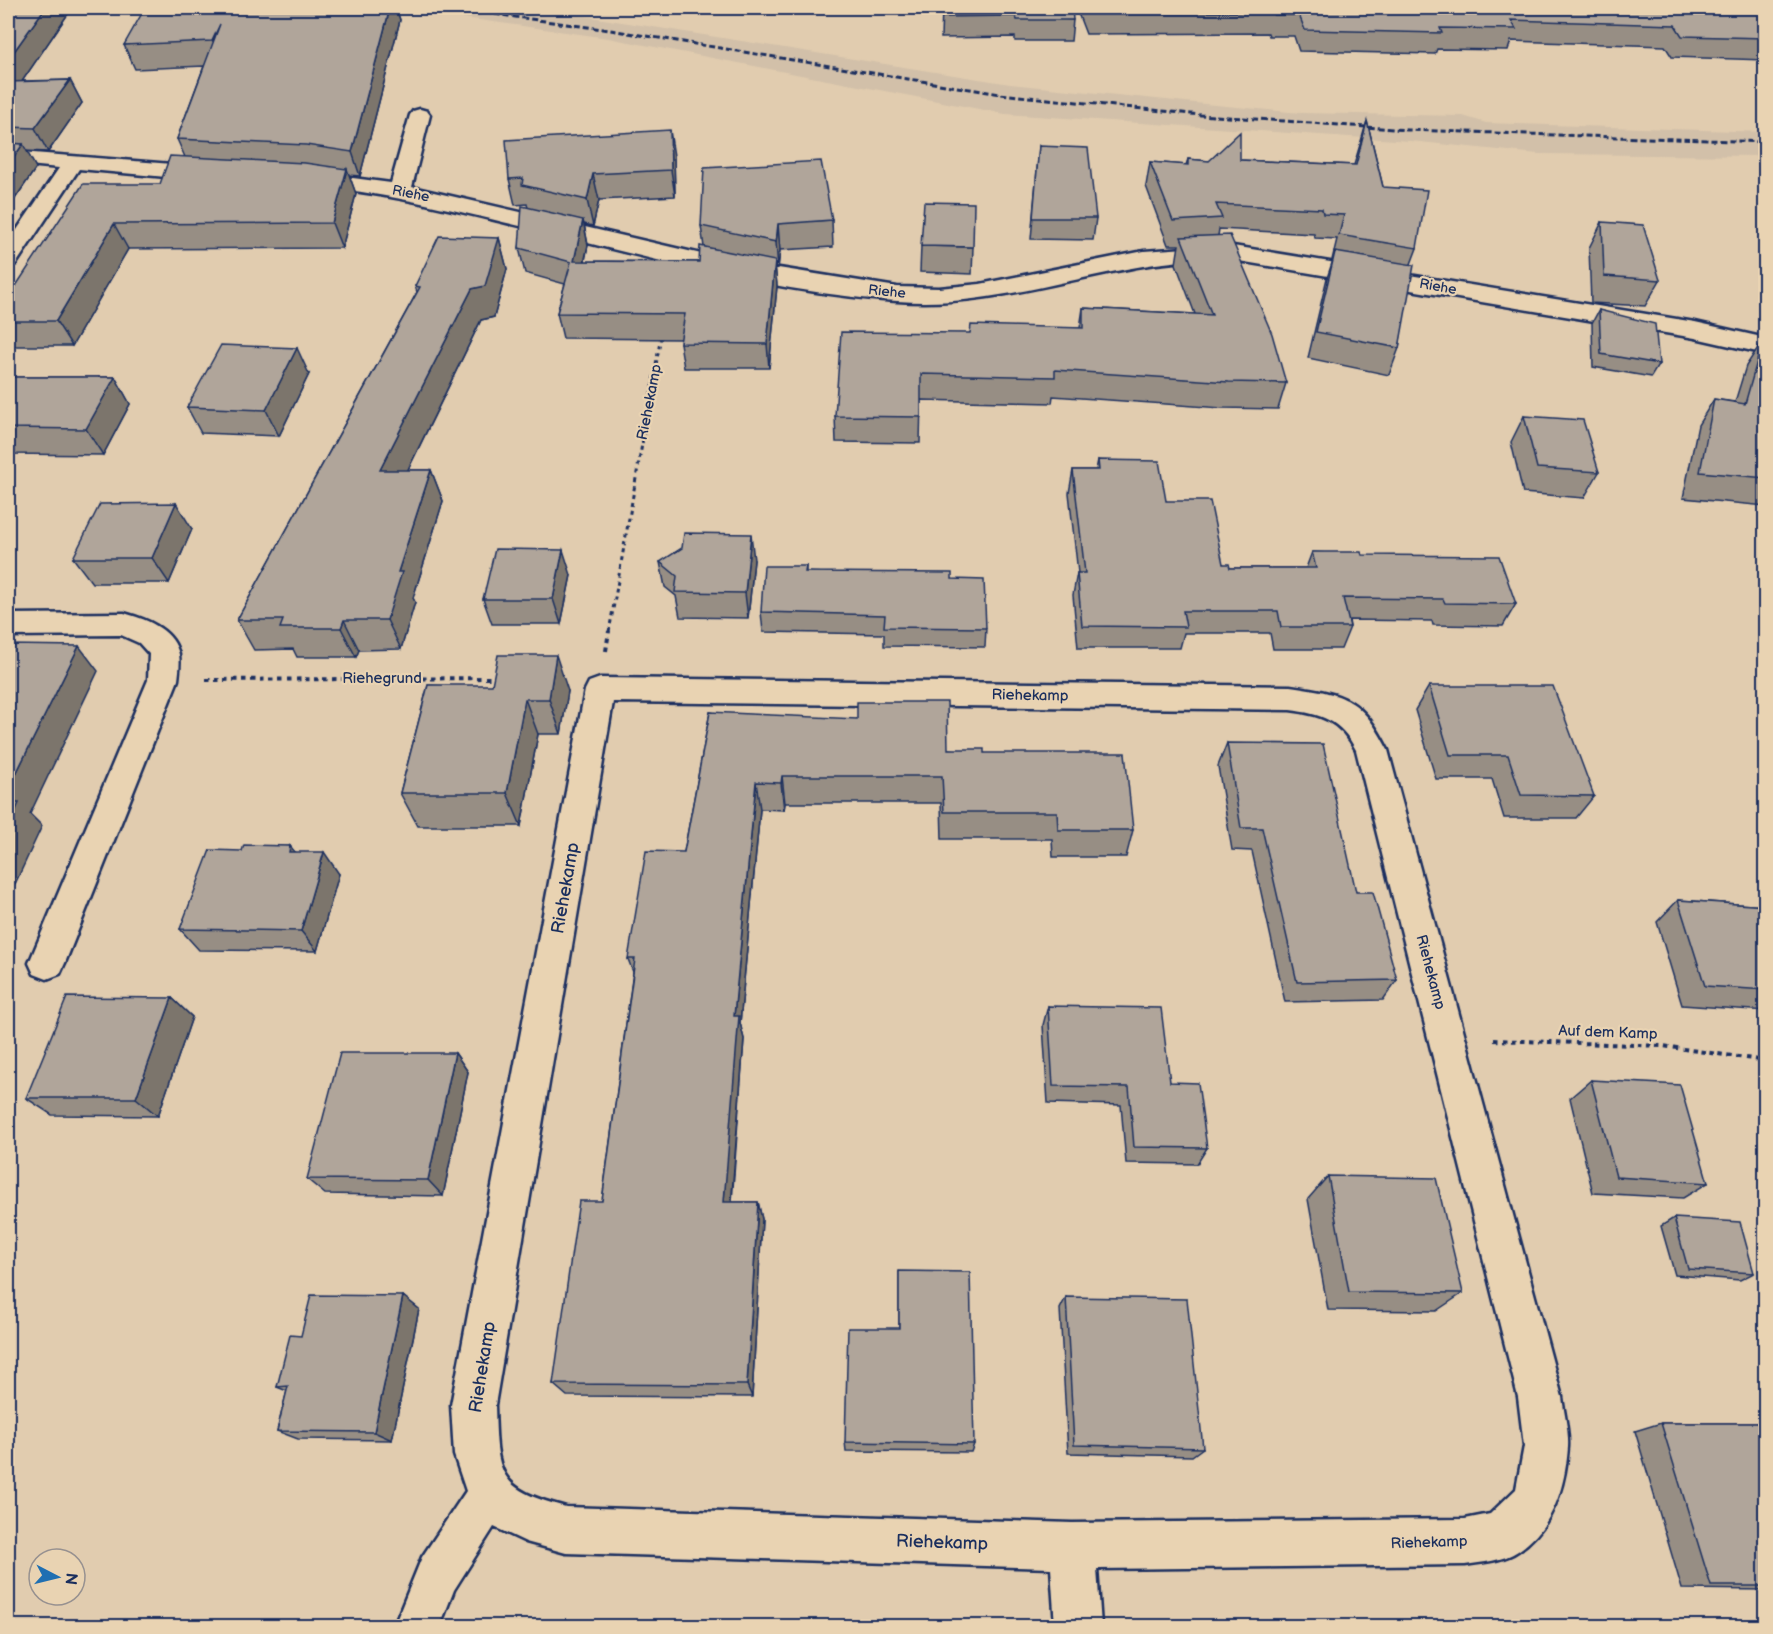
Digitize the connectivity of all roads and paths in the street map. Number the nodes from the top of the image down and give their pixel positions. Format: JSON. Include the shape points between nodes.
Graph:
{"nodes":[{"id":1,"x":420,"y":115,"type":"dead end"},
{"id":2,"x":8,"y":157,"type":"edge"},
{"id":3,"x":73,"y":163,"type":"junction"},
{"id":4,"x":229,"y":175,"type":"edge"},
{"id":5,"x":283,"y":177,"type":"edge"},
{"id":6,"x":400,"y":190,"type":"junction"},
{"id":7,"x":8,"y":259,"type":"edge"},
{"id":8,"x":662,"y":334,"type":"edge"},
{"id":9,"x":1766,"y":346,"type":"edge"},
{"id":10,"x":8,"y":625,"type":"edge"},
{"id":11,"x":507,"y":677,"type":"edge"},
{"id":12,"x":163,"y":680,"type":"junction"},
{"id":13,"x":600,"y":690,"type":"junction"},
{"id":14,"x":47,"y":963,"type":"dead end"},
{"id":15,"x":1448,"y":1040,"type":"junction"},
{"id":16,"x":1766,"y":1061,"type":"edge"},
{"id":17,"x":490,"y":1497,"type":"junction"},
{"id":18,"x":1072,"y":1546,"type":"junction"},
{"id":19,"x":417,"y":1626,"type":"edge"},
{"id":20,"x":1078,"y":1626,"type":"edge"}],
"edges":[{"from":1,"to":6,"type":"street"},
{"from":2,"to":3,"type":"street"},
{"from":3,"to":4,"type":"street"},
{"from":3,"to":7,"type":"street"},
{"from":5,"to":6,"type":"street","name":"Riehe"},
{"from":6,"to":9,"type":"street","name":"Riehe","via":[[764,275],[899,294],[952,294],[1163,255],[1227,252],[1695,330]]},
{"from":8,"to":13,"type":"path","name":"Riehekamp"},
{"from":10,"to":12,"type":"street","via":[[124,624],[150,635],[164,652]]},
{"from":11,"to":12,"type":"path","name":"Riehegrund"},
{"from":12,"to":14,"type":"street"},
{"from":13,"to":15,"type":"street","name":"Riehekamp","via":[[1290,698],[1323,702],[1343,710],[1362,728],[1372,750]]},
{"from":13,"to":17,"type":"street","name":"Riehekamp","via":[[474,1405],[474,1455]]},
{"from":15,"to":16,"type":"path","name":"Auf dem Kamp","via":[[1663,1046]]},
{"from":15,"to":18,"type":"street","name":"Riehekamp","via":[[1540,1397],[1546,1446],[1536,1501],[1502,1535],[1465,1542]]},
{"from":17,"to":18,"type":"street","name":"Riehekamp","via":[[519,1517],[566,1530]]},
{"from":17,"to":19,"type":"street","via":[[451,1547],[425,1598]]},
{"from":18,"to":20,"type":"street"}]}
